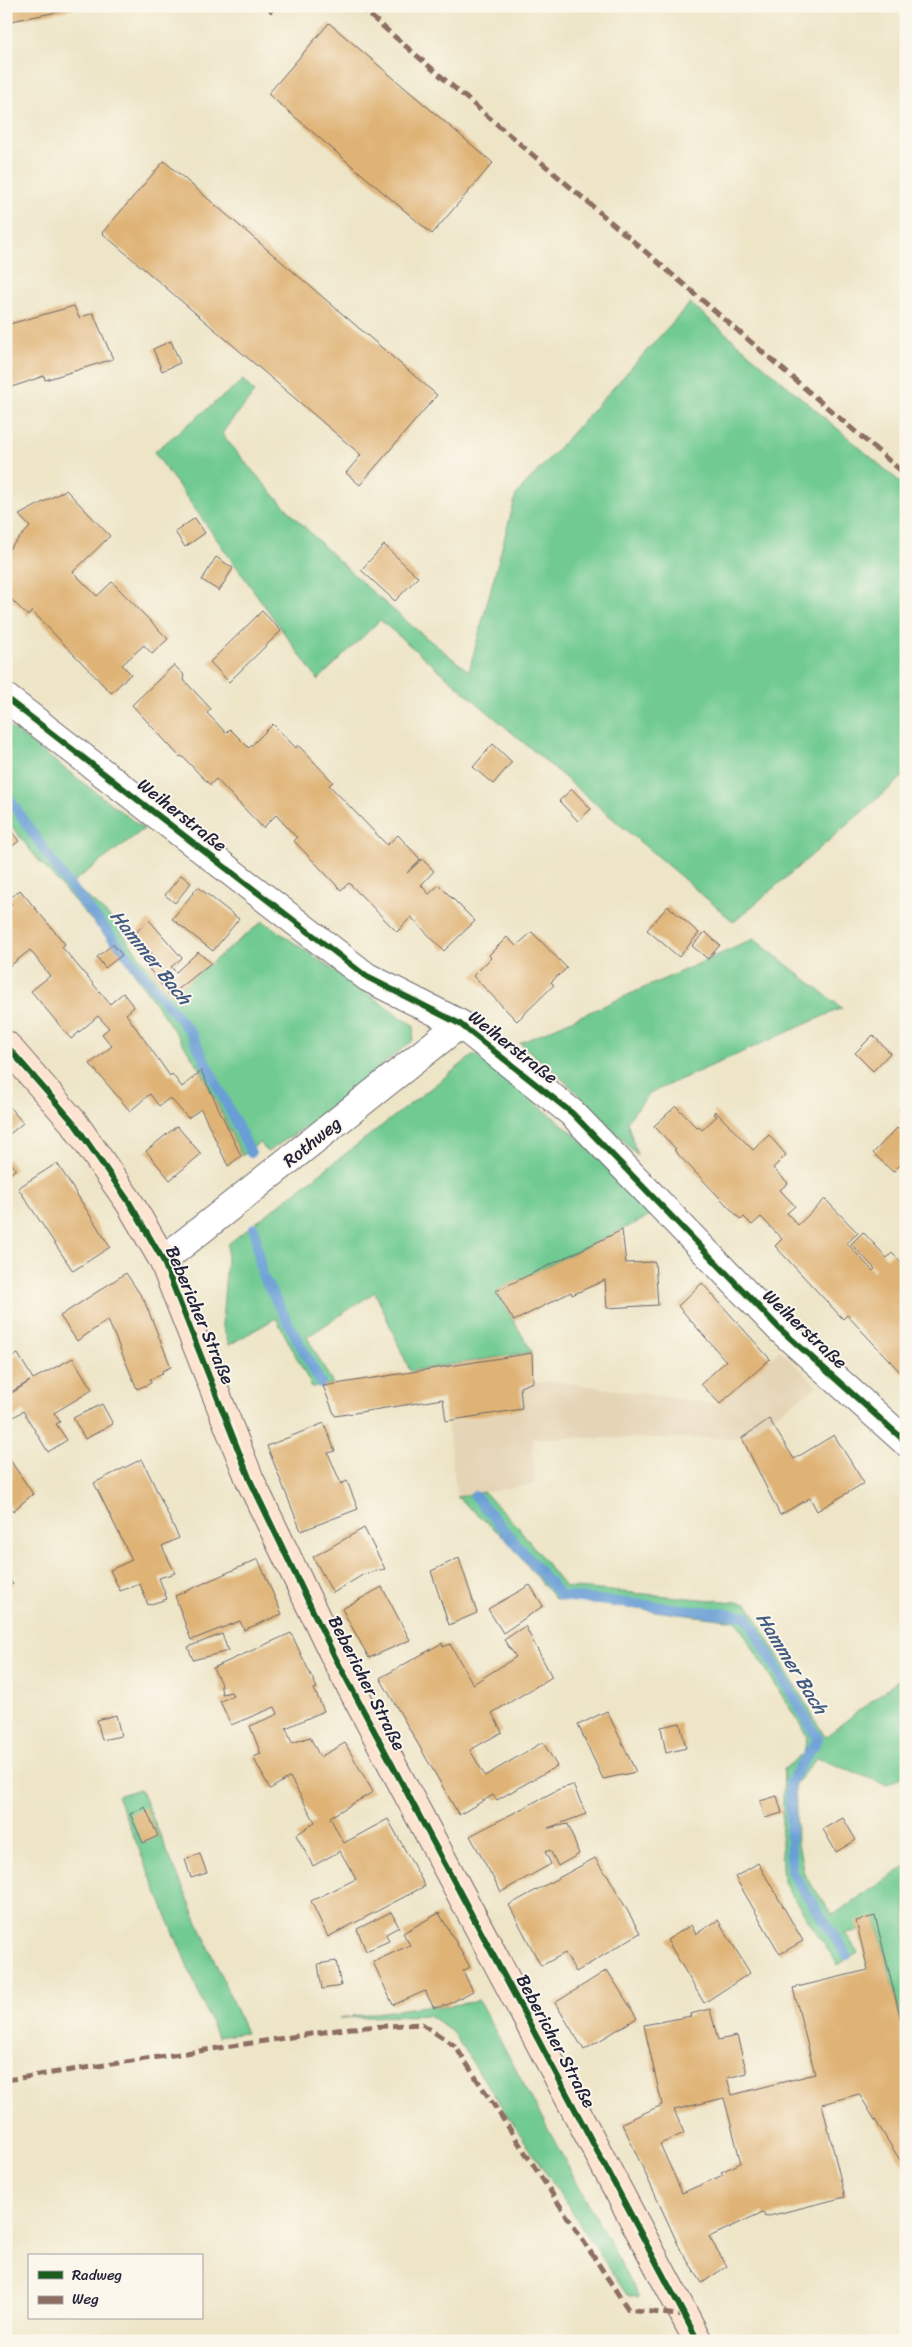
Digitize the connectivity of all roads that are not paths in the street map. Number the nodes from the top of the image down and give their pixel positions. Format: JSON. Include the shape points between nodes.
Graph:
{"nodes":[{"id":1,"x":6,"y":698,"type":"edge"},
{"id":2,"x":460,"y":1024,"type":"junction"},
{"id":3,"x":6,"y":1046,"type":"edge"},
{"id":4,"x":163,"y":1260,"type":"junction"},
{"id":5,"x":906,"y":1442,"type":"edge"},
{"id":6,"x":698,"y":2341,"type":"edge"}],
"edges":[{"from":1,"to":2,"type":"street","name":"Weiherstraße","via":[[367,977]]},
{"from":2,"to":4,"type":"street","name":"Rothweg"},
{"from":2,"to":5,"type":"street","name":"Weiherstraße","via":[[572,1113],[779,1328]]},
{"from":3,"to":4,"type":"street","name":"Bebericher Straße","via":[[74,1123],[129,1202]]},
{"from":4,"to":6,"type":"street","name":"Bebericher Straße","via":[[250,1480],[335,1657]]}]}
